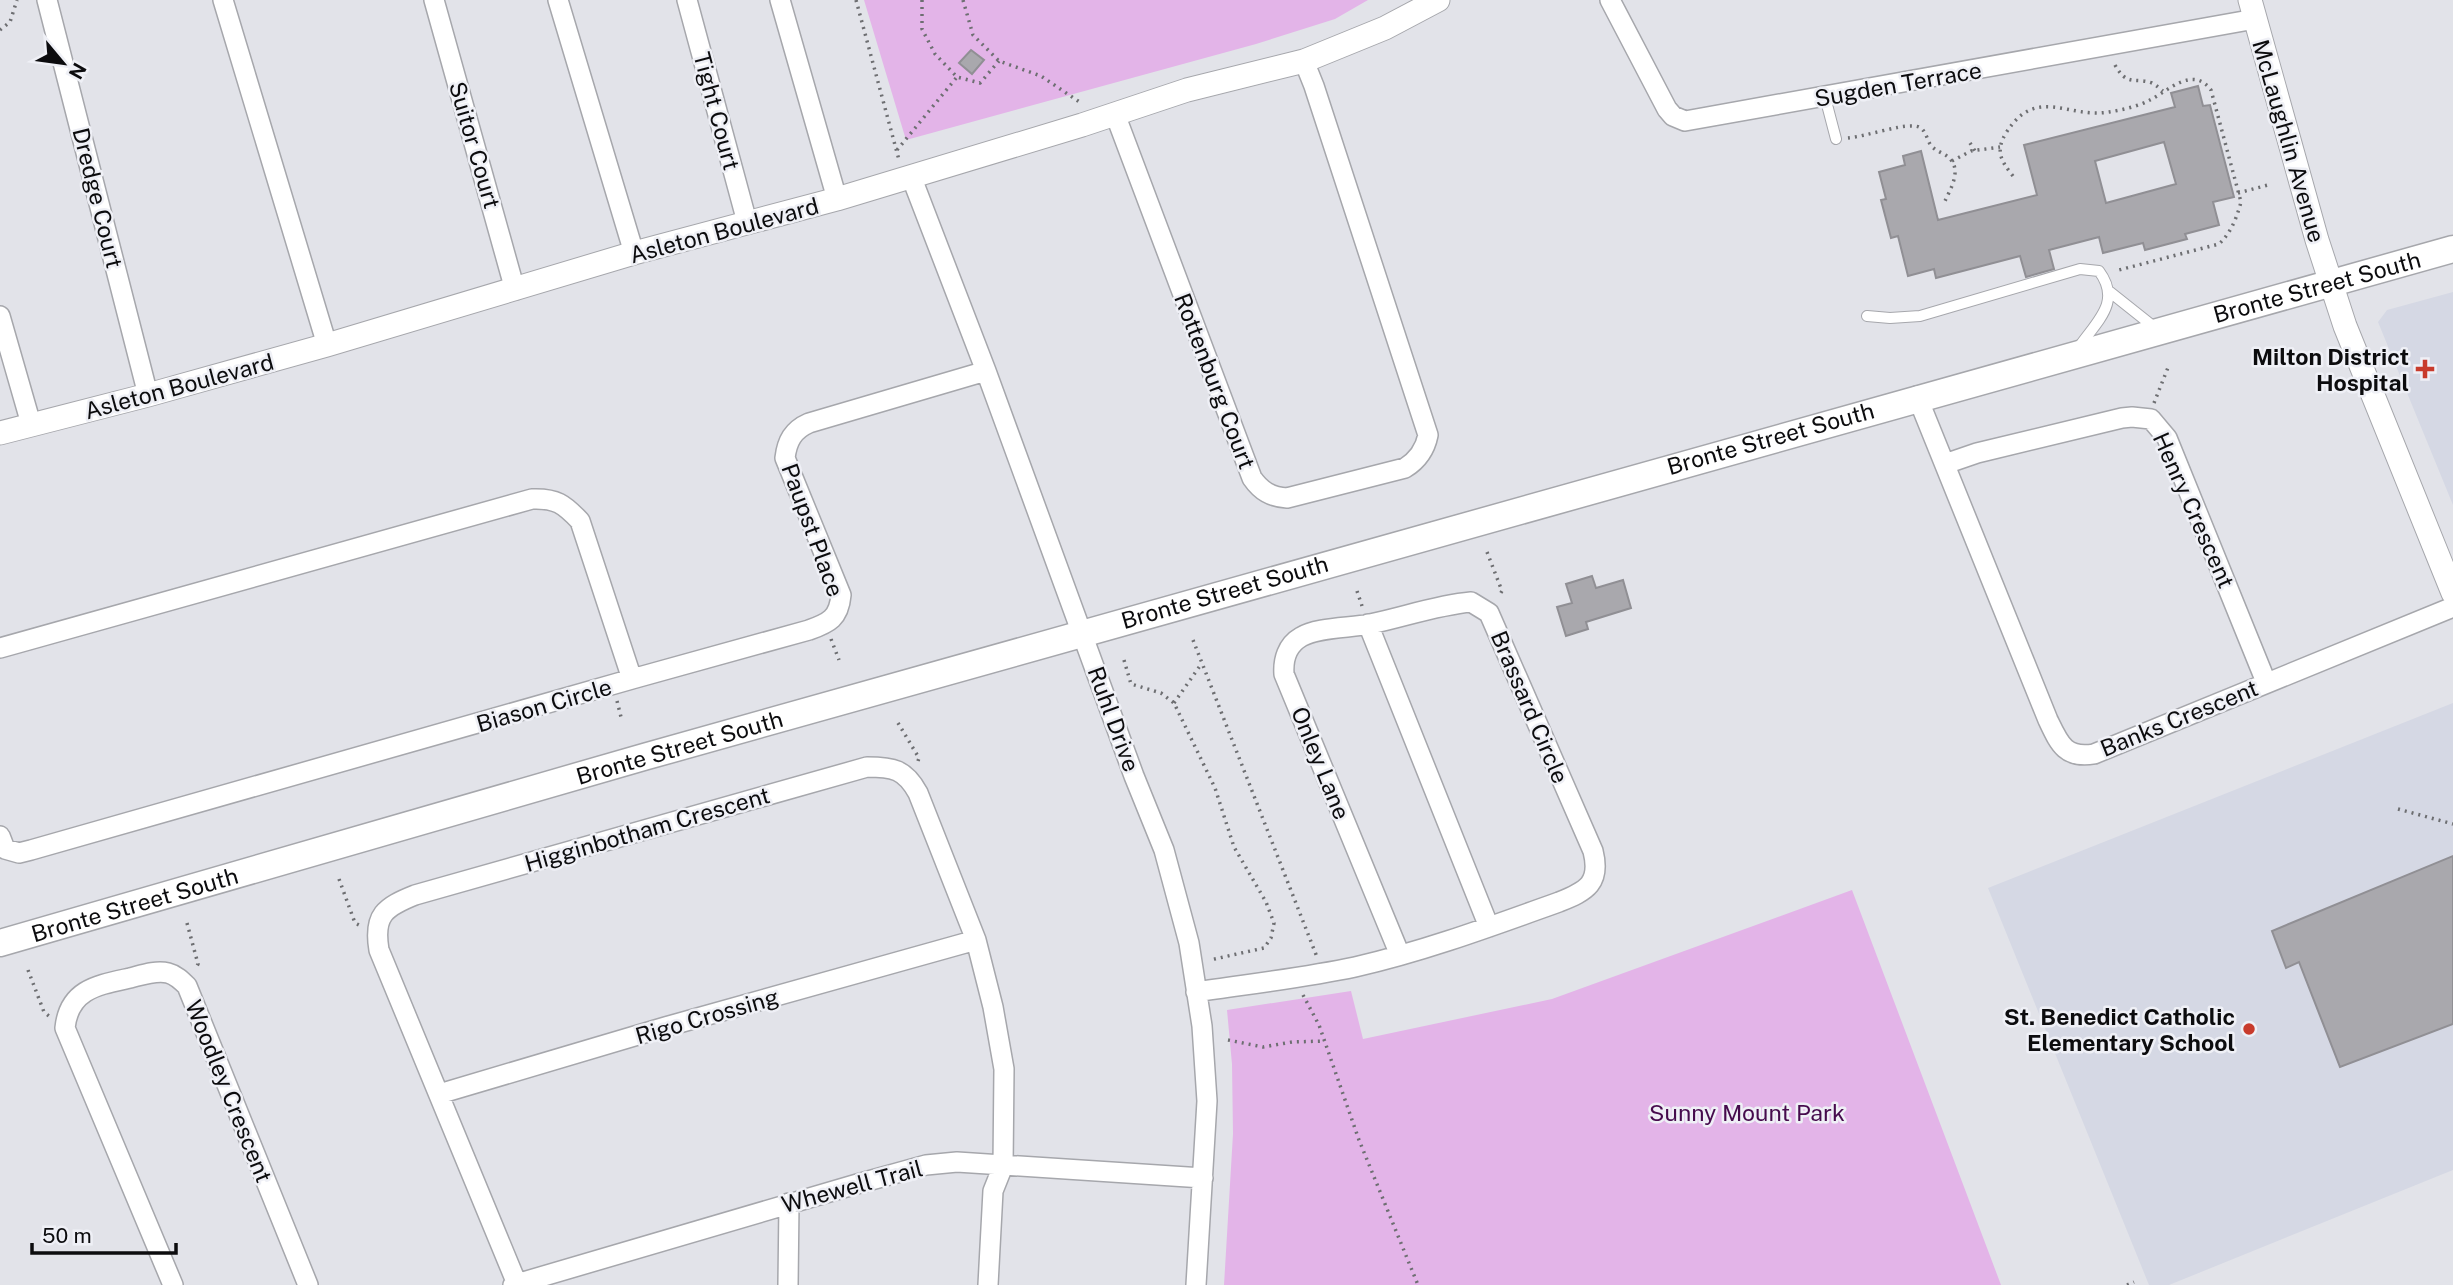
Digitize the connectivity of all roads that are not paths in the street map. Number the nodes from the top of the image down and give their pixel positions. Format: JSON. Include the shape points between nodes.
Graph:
{"nodes":[{"id":1,"x":47,"y":0,"type":"edge"},
{"id":2,"x":223,"y":0,"type":"edge"},
{"id":3,"x":434,"y":0,"type":"edge"},
{"id":4,"x":558,"y":0,"type":"edge"},
{"id":5,"x":687,"y":0,"type":"edge"},
{"id":6,"x":780,"y":0,"type":"edge"},
{"id":7,"x":1438,"y":0,"type":"edge"},
{"id":8,"x":1610,"y":0,"type":"edge"},
{"id":9,"x":2252,"y":9,"type":"edge"},
{"id":10,"x":1304,"y":61,"type":"junction"},
{"id":11,"x":1825,"y":97,"type":"junction"},
{"id":12,"x":1109,"y":116,"type":"junction"},
{"id":13,"x":1836,"y":139,"type":"road end"},
{"id":14,"x":907,"y":177,"type":"junction"},
{"id":15,"x":837,"y":199,"type":"junction"},
{"id":16,"x":747,"y":222,"type":"junction"},
{"id":17,"x":2453,"y":249,"type":"edge"},
{"id":18,"x":634,"y":253,"type":"junction"},
{"id":19,"x":2331,"y":283,"type":"junction"},
{"id":20,"x":516,"y":290,"type":"junction"},
{"id":21,"x":2110,"y":292,"type":"junction"},
{"id":22,"x":0,"y":316,"type":"edge"},
{"id":23,"x":1867,"y":316,"type":"dead end"},
{"id":24,"x":2158,"y":330,"type":"junction"},
{"id":25,"x":327,"y":345,"type":"junction"},
{"id":26,"x":2075,"y":353,"type":"junction"},
{"id":27,"x":986,"y":371,"type":"junction"},
{"id":28,"x":148,"y":395,"type":"junction"},
{"id":29,"x":1917,"y":396,"type":"junction"},
{"id":30,"x":31,"y":424,"type":"junction"},
{"id":31,"x":0,"y":433,"type":"edge"},
{"id":32,"x":1945,"y":464,"type":"junction"},
{"id":33,"x":2453,"y":593,"type":"edge"},
{"id":34,"x":2453,"y":607,"type":"edge"},
{"id":35,"x":1368,"y":624,"type":"junction"},
{"id":36,"x":1082,"y":632,"type":"junction"},
{"id":37,"x":0,"y":648,"type":"edge"},
{"id":38,"x":632,"y":679,"type":"junction"},
{"id":39,"x":2266,"y":682,"type":"junction"},
{"id":40,"x":0,"y":836,"type":"edge"},
{"id":41,"x":1489,"y":928,"type":"junction"},
{"id":42,"x":976,"y":940,"type":"junction"},
{"id":43,"x":0,"y":943,"type":"edge"},
{"id":44,"x":1401,"y":955,"type":"junction"},
{"id":45,"x":1196,"y":992,"type":"junction"},
{"id":46,"x":439,"y":1094,"type":"junction"},
{"id":47,"x":1003,"y":1166,"type":"junction"},
{"id":48,"x":1203,"y":1178,"type":"junction"},
{"id":49,"x":789,"y":1203,"type":"junction"},
{"id":50,"x":515,"y":1284,"type":"edge"},
{"id":51,"x":173,"y":1285,"type":"edge"},
{"id":52,"x":308,"y":1285,"type":"edge"},
{"id":53,"x":788,"y":1285,"type":"edge"},
{"id":54,"x":988,"y":1285,"type":"edge"},
{"id":55,"x":1196,"y":1285,"type":"edge"}],
"edges":[{"from":1,"to":28,"type":"street","name":"Dredge Court"},
{"from":2,"to":25,"type":"street"},
{"from":3,"to":20,"type":"street","name":"Suitor Court"},
{"from":4,"to":18,"type":"street"},
{"from":5,"to":16,"type":"street","name":"Tight Court"},
{"from":6,"to":15,"type":"street"},
{"from":7,"to":10,"type":"street","name":"Asleton Boulevard","via":[[1385,28]]},
{"from":8,"to":11,"type":"street","name":"Sugden Terrace","via":[[1673,116],[1701,120]]},
{"from":9,"to":11,"type":"street","name":"Sugden Terrace"},
{"from":9,"to":19,"type":"street","name":"McLaughlin Avenue"},
{"from":10,"to":12,"type":"street","name":"Asleton Boulevard","via":[[1187,90]]},
{"from":10,"to":12,"type":"street","name":"Rottenburg Court","via":[[1428,435],[1416,460],[1405,468],[1287,498],[1258,486]]},
{"from":11,"to":13,"type":"lane"},
{"from":12,"to":14,"type":"street","name":"Asleton Boulevard"},
{"from":14,"to":15,"type":"street","name":"Asleton Boulevard"},
{"from":14,"to":27,"type":"street","name":"Ruhl Drive"},
{"from":15,"to":16,"type":"street","name":"Asleton Boulevard"},
{"from":16,"to":18,"type":"street","name":"Asleton Boulevard"},
{"from":17,"to":19,"type":"main road","name":"Bronte Street South"},
{"from":18,"to":20,"type":"street","name":"Asleton Boulevard"},
{"from":19,"to":24,"type":"main road","name":"Bronte Street South"},
{"from":19,"to":33,"type":"street","name":"McLaughlin Avenue"},
{"from":20,"to":25,"type":"street","name":"Asleton Boulevard"},
{"from":21,"to":23,"type":"lane","via":[[2099,271],[2080,269],[1920,316]]},
{"from":21,"to":24,"type":"lane"},
{"from":21,"to":26,"type":"lane","via":[[2107,308]]},
{"from":22,"to":30,"type":"street"},
{"from":24,"to":26,"type":"main road","name":"Bronte Street South"},
{"from":25,"to":28,"type":"street","name":"Asleton Boulevard"},
{"from":26,"to":29,"type":"main road","name":"Bronte Street South"},
{"from":27,"to":36,"type":"street","name":"Ruhl Drive"},
{"from":27,"to":38,"type":"street","name":"Paupst Place","via":[[809,423],[791,436],[785,458],[841,595],[840,610],[833,620]]},
{"from":28,"to":30,"type":"street","name":"Asleton Boulevard"},
{"from":29,"to":32,"type":"street","name":"Banks Crescent"},
{"from":29,"to":36,"type":"main road","name":"Bronte Street South"},
{"from":30,"to":31,"type":"street","name":"Asleton Boulevard"},
{"from":32,"to":39,"type":"street","name":"Henry Crescent","via":[[2122,418],[2151,419],[2167,438]]},
{"from":32,"to":39,"type":"street","name":"Banks Crescent","via":[[2048,720],[2068,751],[2094,754]]},
{"from":34,"to":39,"type":"street","name":"Banks Crescent"},
{"from":35,"to":41,"type":"street"},
{"from":35,"to":41,"type":"street","name":"Brassard Circle","via":[[1472,602],[1489,614],[1593,851],[1597,866],[1592,884],[1577,895]]},
{"from":35,"to":44,"type":"street","name":"Onley Lane","via":[[1300,637],[1289,648],[1284,674]]},
{"from":36,"to":43,"type":"main road","name":"Bronte Street South"},
{"from":36,"to":45,"type":"street","name":"Ruhl Drive","via":[[1164,850]]},
{"from":37,"to":38,"type":"street","name":"Biason Circle","via":[[532,499],[551,498],[580,521]]},
{"from":38,"to":40,"type":"street","name":"Biason Circle","via":[[19,853],[5,849]]},
{"from":41,"to":44,"type":"street","name":"Brassard Circle"},
{"from":42,"to":46,"type":"street","name":"Rigo Crossing"},
{"from":42,"to":46,"type":"street","name":"Higginbotham Crescent","via":[[910,779],[887,767],[867,766],[429,891],[393,904],[381,916],[376,932],[379,950]]},
{"from":42,"to":47,"type":"street","via":[[1004,1069]]},
{"from":44,"to":45,"type":"street","name":"Brassard Circle"},
{"from":45,"to":48,"type":"street","name":"Ruhl Drive","via":[[1207,1101]]},
{"from":46,"to":50,"type":"street"},
{"from":47,"to":48,"type":"street","name":"Whewell Trail"},
{"from":47,"to":49,"type":"street","name":"Whewell Trail","via":[[957,1162],[926,1166]]},
{"from":47,"to":54,"type":"street","via":[[993,1191]]},
{"from":48,"to":55,"type":"street","name":"Ruhl Drive"},
{"from":49,"to":50,"type":"street","name":"Whewell Trail"},
{"from":49,"to":53,"type":"street"},
{"from":51,"to":52,"type":"street","name":"Woodley Crescent","via":[[65,1028],[69,1010],[93,986],[166,972],[187,986]]}]}
